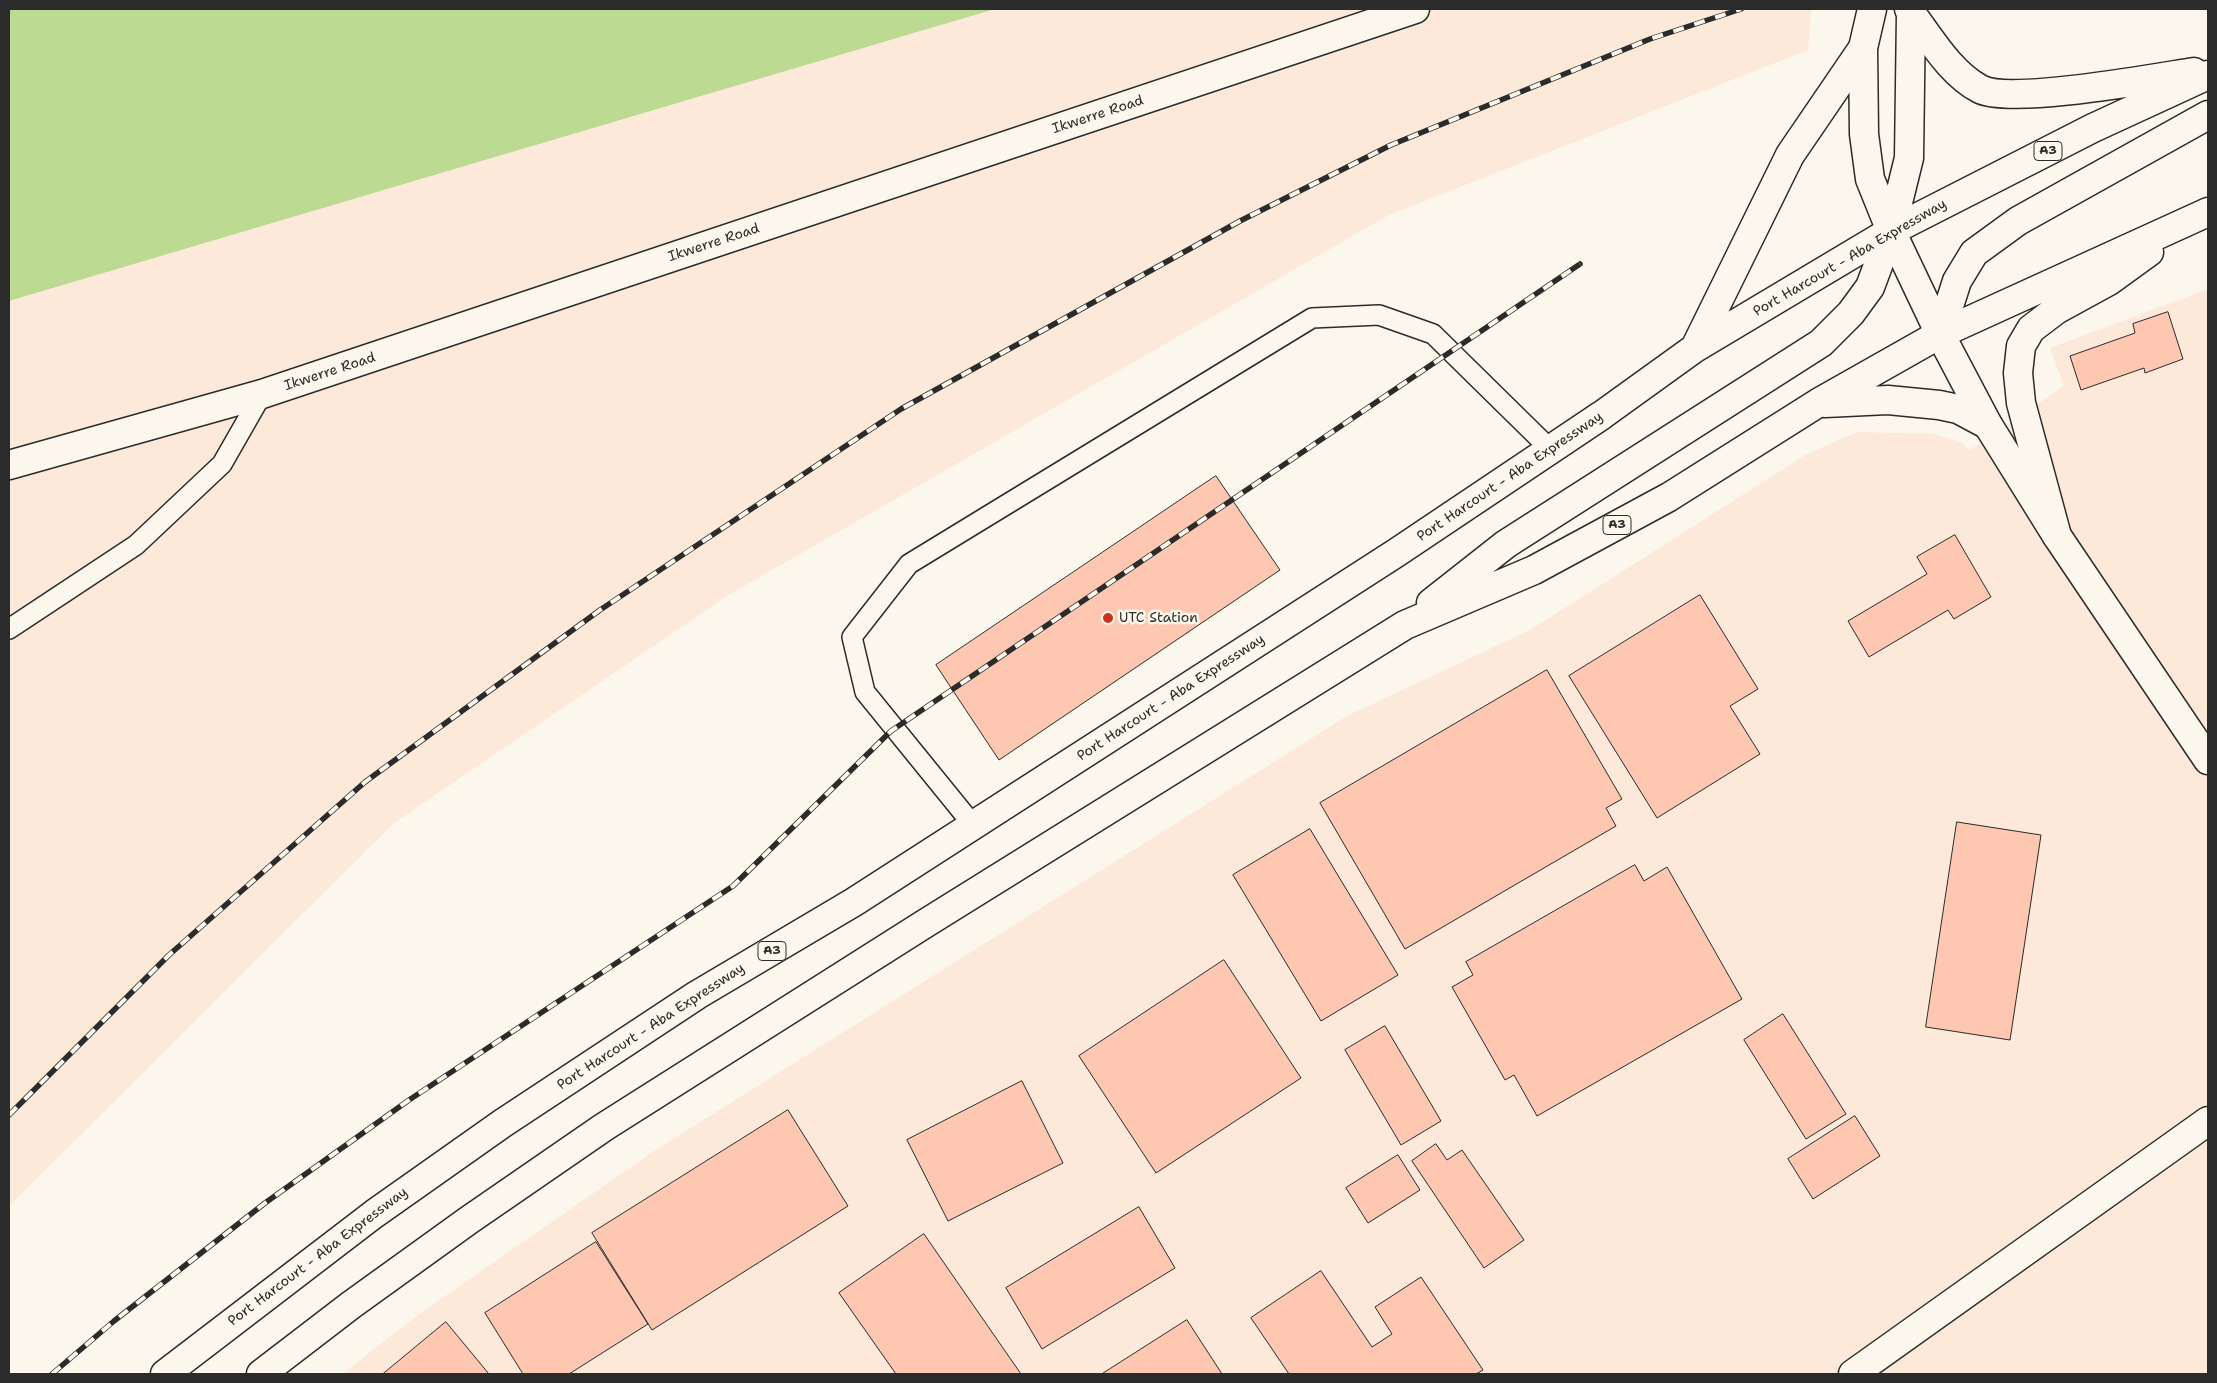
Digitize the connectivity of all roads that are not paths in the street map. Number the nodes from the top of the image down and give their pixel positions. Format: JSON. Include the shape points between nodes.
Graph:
{"nodes":[{"id":1,"x":1415,"y":9,"type":"edge"},
{"id":2,"x":1872,"y":9,"type":"edge"},
{"id":3,"x":1910,"y":11,"type":"edge"},
{"id":4,"x":1863,"y":48,"type":"junction"},
{"id":5,"x":2208,"y":70,"type":"edge"},
{"id":6,"x":2208,"y":75,"type":"edge"},
{"id":7,"x":2208,"y":115,"type":"edge"},
{"id":8,"x":2204,"y":214,"type":"edge"},
{"id":9,"x":1891,"y":231,"type":"junction"},
{"id":10,"x":1940,"y":334,"type":"junction"},
{"id":11,"x":1695,"y":348,"type":"junction"},
{"id":12,"x":262,"y":394,"type":"junction"},
{"id":13,"x":1818,"y":403,"type":"junction"},
{"id":14,"x":1988,"y":425,"type":"junction"},
{"id":15,"x":1550,"y":449,"type":"junction"},
{"id":16,"x":9,"y":465,"type":"edge"},
{"id":17,"x":2057,"y":536,"type":"junction"},
{"id":18,"x":1405,"y":625,"type":"junction"},
{"id":19,"x":9,"y":629,"type":"edge"},
{"id":20,"x":2208,"y":760,"type":"edge"},
{"id":21,"x":973,"y":825,"type":"junction"},
{"id":22,"x":2208,"y":1121,"type":"edge"},
{"id":23,"x":165,"y":1374,"type":"edge"},
{"id":24,"x":261,"y":1374,"type":"edge"},
{"id":25,"x":1853,"y":1374,"type":"edge"}],
"edges":[{"from":1,"to":12,"type":"main road","name":"Ikwerre Road"},
{"from":2,"to":4,"type":"main road"},
{"from":3,"to":5,"type":"main road","via":[[1955,71],[1981,90],[2006,94],[2060,92]]},
{"from":3,"to":9,"type":"main road","via":[[1909,158]]},
{"from":4,"to":9,"type":"main road","via":[[1864,134],[1870,179]]},
{"from":4,"to":11,"type":"main road","via":[[1790,155]]},
{"from":6,"to":9,"type":"main road","name":"Port Harcourt - Aba Expressway","number":"A3","via":[[2092,128]]},
{"from":7,"to":10,"type":"main road","via":[[2018,221],[1974,252],[1957,281]]},
{"from":8,"to":10,"type":"main road","number":"A3"},
{"from":8,"to":17,"type":"main road","via":[[2109,281],[2050,314],[2031,328],[2021,346],[2018,373],[2021,403]]},
{"from":9,"to":10,"type":"main road"},
{"from":9,"to":11,"type":"main road","name":"Port Harcourt - Aba Expressway","number":"A3"},
{"from":9,"to":18,"type":"main road","via":[[1870,287],[1851,313],[1821,343],[1506,544]]},
{"from":10,"to":13,"type":"main road","number":"A3"},
{"from":10,"to":14,"type":"main road"},
{"from":11,"to":15,"type":"main road","name":"Port Harcourt - Aba Expressway","number":"A3"},
{"from":12,"to":16,"type":"main road","name":"Ikwerre Road"},
{"from":12,"to":19,"type":"lane","via":[[222,464],[136,546]]},
{"from":13,"to":14,"type":"main road","via":[[1888,400],[1939,405],[1958,409]]},
{"from":13,"to":18,"type":"main road","number":"A3","via":[[1669,498],[1534,570]]},
{"from":14,"to":17,"type":"main road"},
{"from":15,"to":21,"type":"main road","name":"Port Harcourt - Aba Expressway","number":"A3","via":[[1380,564]]},
{"from":15,"to":21,"type":"lane","via":[[1433,334],[1379,315],[1312,318],[909,564],[852,638],[865,692]]},
{"from":17,"to":20,"type":"main road"},
{"from":18,"to":24,"type":"main road","number":"A3","via":[[604,1127],[469,1220]]},
{"from":21,"to":23,"type":"main road","name":"Port Harcourt - Aba Expressway","number":"A3","via":[[854,902],[697,995],[503,1124],[374,1214]]},
{"from":22,"to":25,"type":"main road"}]}
